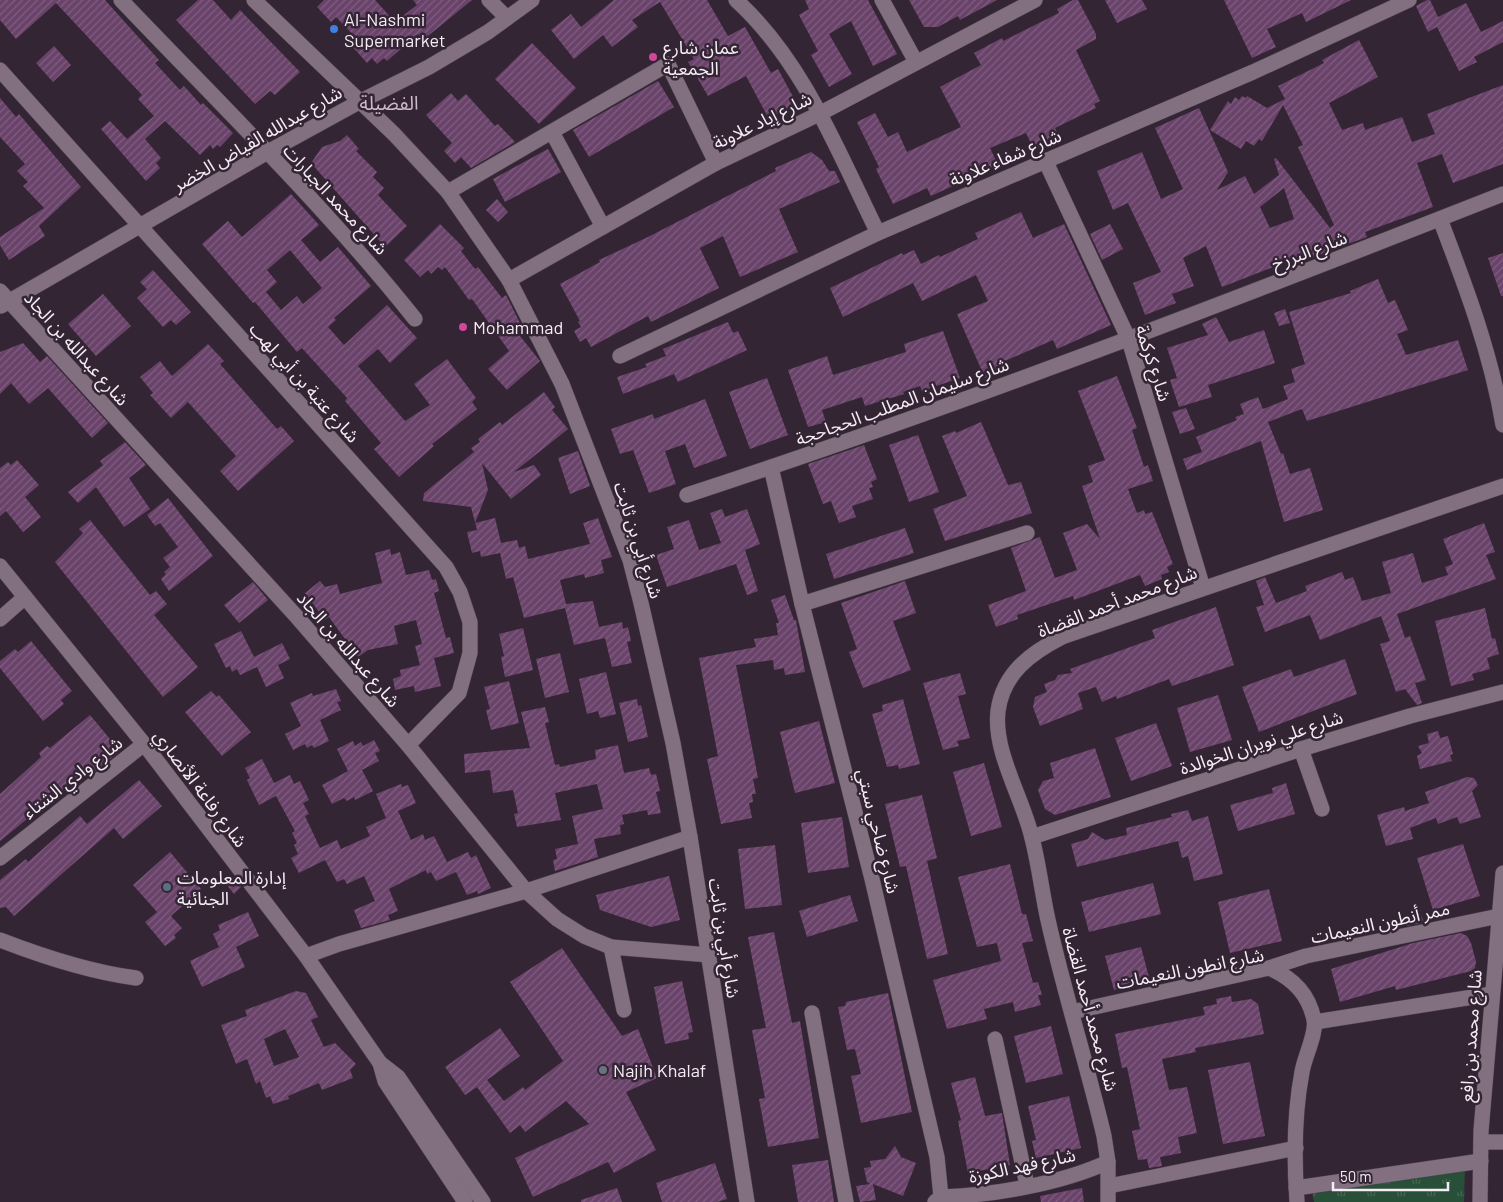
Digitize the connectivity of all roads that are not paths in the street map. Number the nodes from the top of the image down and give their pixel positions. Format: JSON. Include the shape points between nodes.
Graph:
{"nodes":[{"id":1,"x":121,"y":0,"type":"edge"},
{"id":2,"x":254,"y":0,"type":"edge"},
{"id":3,"x":489,"y":0,"type":"edge"},
{"id":4,"x":532,"y":0,"type":"edge"},
{"id":5,"x":736,"y":0,"type":"edge"},
{"id":6,"x":882,"y":0,"type":"edge"},
{"id":7,"x":1035,"y":0,"type":"edge"},
{"id":8,"x":1409,"y":0,"type":"edge"},
{"id":9,"x":1011,"y":6,"type":"edge"},
{"id":10,"x":507,"y":18,"type":"junction"},
{"id":11,"x":916,"y":62,"type":"junction"},
{"id":12,"x":0,"y":70,"type":"edge"},
{"id":13,"x":358,"y":102,"type":"junction"},
{"id":14,"x":819,"y":114,"type":"junction"},
{"id":15,"x":552,"y":132,"type":"junction"},
{"id":16,"x":266,"y":152,"type":"junction"},
{"id":17,"x":1045,"y":160,"type":"junction"},
{"id":18,"x":716,"y":163,"type":"junction"},
{"id":19,"x":448,"y":192,"type":"junction"},
{"id":20,"x":1503,"y":194,"type":"edge"},
{"id":21,"x":1440,"y":218,"type":"junction"},
{"id":22,"x":139,"y":227,"type":"junction"},
{"id":23,"x":603,"y":227,"type":"junction"},
{"id":24,"x":878,"y":233,"type":"junction"},
{"id":25,"x":509,"y":280,"type":"junction"},
{"id":26,"x":3,"y":300,"type":"edge"},
{"id":27,"x":415,"y":319,"type":"dead end"},
{"id":28,"x":1129,"y":340,"type":"junction"},
{"id":29,"x":620,"y":356,"type":"dead end"},
{"id":30,"x":1503,"y":425,"type":"edge"},
{"id":31,"x":771,"y":467,"type":"junction"},
{"id":32,"x":1503,"y":486,"type":"edge"},
{"id":33,"x":686,"y":495,"type":"dead end"},
{"id":34,"x":1027,"y":533,"type":"dead end"},
{"id":35,"x":0,"y":566,"type":"edge"},
{"id":36,"x":1203,"y":588,"type":"junction"},
{"id":37,"x":25,"y":597,"type":"junction"},
{"id":38,"x":802,"y":604,"type":"junction"},
{"id":39,"x":0,"y":619,"type":"edge"},
{"id":40,"x":1503,"y":692,"type":"edge"},
{"id":41,"x":144,"y":744,"type":"junction"},
{"id":42,"x":408,"y":745,"type":"junction"},
{"id":43,"x":1301,"y":749,"type":"junction"},
{"id":44,"x":1322,"y":809,"type":"dead end"},
{"id":45,"x":1032,"y":836,"type":"junction"},
{"id":46,"x":690,"y":837,"type":"junction"},
{"id":47,"x":0,"y":858,"type":"edge"},
{"id":48,"x":1503,"y":873,"type":"edge"},
{"id":49,"x":526,"y":891,"type":"junction"},
{"id":50,"x":1499,"y":916,"type":"junction"},
{"id":51,"x":0,"y":940,"type":"edge"},
{"id":52,"x":611,"y":947,"type":"junction"},
{"id":53,"x":709,"y":955,"type":"junction"},
{"id":54,"x":306,"y":956,"type":"junction"},
{"id":55,"x":1269,"y":968,"type":"junction"},
{"id":56,"x":136,"y":978,"type":"dead end"},
{"id":57,"x":1496,"y":985,"type":"edge"},
{"id":58,"x":624,"y":1010,"type":"dead end"},
{"id":59,"x":1072,"y":1012,"type":"junction"},
{"id":60,"x":812,"y":1013,"type":"dead end"},
{"id":61,"x":1315,"y":1022,"type":"junction"},
{"id":62,"x":995,"y":1039,"type":"dead end"},
{"id":63,"x":380,"y":1063,"type":"junction"},
{"id":64,"x":1481,"y":1142,"type":"junction"},
{"id":65,"x":1503,"y":1142,"type":"edge"},
{"id":66,"x":1296,"y":1148,"type":"junction"},
{"id":67,"x":1481,"y":1161,"type":"junction"},
{"id":68,"x":1108,"y":1162,"type":"junction"},
{"id":69,"x":1027,"y":1185,"type":"junction"},
{"id":70,"x":1109,"y":1186,"type":"junction"},
{"id":71,"x":1297,"y":1195,"type":"edge"},
{"id":72,"x":938,"y":1200,"type":"edge"},
{"id":73,"x":465,"y":1202,"type":"edge"},
{"id":74,"x":484,"y":1202,"type":"edge"},
{"id":75,"x":747,"y":1202,"type":"edge"},
{"id":76,"x":846,"y":1202,"type":"edge"},
{"id":77,"x":1108,"y":1202,"type":"edge"},
{"id":78,"x":1480,"y":1202,"type":"edge"}],
"edges":[{"from":1,"to":16,"type":"street","name":"شارع محمد الجبارات"},
{"from":2,"to":13,"type":"street","name":"شارع أبي بن ثابت"},
{"from":3,"to":10,"type":"street"},
{"from":4,"to":10,"type":"street","name":"شارع عبدالله الفياض الخضر"},
{"from":5,"to":14,"type":"street","via":[[771,36]]},
{"from":6,"to":11,"type":"street"},
{"from":7,"to":9,"type":"street","name":"شارع إياد علاونة"},
{"from":8,"to":17,"type":"street","name":"شارع شفاء علاونة","via":[[1253,72]]},
{"from":9,"to":11,"type":"street","name":"شارع إياد علاونة"},
{"from":10,"to":13,"type":"street","name":"شارع عبدالله الفياض الخضر","via":[[429,67]]},
{"from":11,"to":14,"type":"street","name":"شارع إياد علاونة"},
{"from":12,"to":22,"type":"street","name":"شارع عتبة بن أبي لهب"},
{"from":13,"to":16,"type":"street","name":"شارع عبدالله الفياض الخضر"},
{"from":13,"to":19,"type":"street","name":"شارع أبي بن ثابت","via":[[394,134]]},
{"from":14,"to":18,"type":"street","name":"شارع إياد علاونة"},
{"from":14,"to":24,"type":"street"},
{"from":15,"to":18,"type":"street","via":[[668,64]]},
{"from":15,"to":19,"type":"street"},
{"from":15,"to":23,"type":"street"},
{"from":16,"to":22,"type":"street","name":"شارع عبدالله الفياض الخضر"},
{"from":16,"to":27,"type":"street","name":"شارع محمد الجبارات","via":[[368,260]]},
{"from":17,"to":24,"type":"street","name":"شارع شفاء علاونة"},
{"from":17,"to":28,"type":"street","name":"شارع كركمة"},
{"from":18,"to":23,"type":"street","name":"شارع إياد علاونة"},
{"from":19,"to":25,"type":"street","name":"شارع أبي بن ثابت"},
{"from":20,"to":21,"type":"street","name":"شارع البرزخ"},
{"from":21,"to":28,"type":"street","name":"شارع البرزخ"},
{"from":21,"to":30,"type":"street","via":[[1478,318]]},
{"from":22,"to":26,"type":"street","name":"شارع عبدالله الفياض الخضر"},
{"from":22,"to":42,"type":"street","name":"شارع عتبة بن أبي لهب","via":[[428,546],[446,567],[460,592],[470,622],[470,653],[465,677],[458,693]]},
{"from":23,"to":25,"type":"street","name":"شارع إياد علاونة"},
{"from":24,"to":29,"type":"street","name":"شارع شفاء علاونة"},
{"from":25,"to":46,"type":"street","name":"شارع أبي بن ثابت","via":[[562,384],[630,560],[673,743]]},
{"from":26,"to":42,"type":"street","name":"شارع عبدالله بن الجاد","via":[[290,610]]},
{"from":28,"to":31,"type":"street","name":"شارع سليمان المطلب الحجاحجة"},
{"from":28,"to":36,"type":"street","name":"شارع كركمة"},
{"from":31,"to":33,"type":"street","name":"شارع سليمان المطلب الحجاحجة"},
{"from":31,"to":38,"type":"street","name":"شارع ضاحي سبتي"},
{"from":32,"to":36,"type":"street","name":"شارع محمد أحمد القضاة"},
{"from":34,"to":38,"type":"street"},
{"from":35,"to":37,"type":"street","name":"شارع رفاعة الأنصاري"},
{"from":36,"to":45,"type":"street","name":"شارع محمد أحمد القضاة","via":[[1062,637],[1022,662],[1009,679],[1001,696],[998,732]]},
{"from":37,"to":39,"type":"street"},
{"from":37,"to":41,"type":"street","name":"شارع رفاعة الأنصاري"},
{"from":38,"to":72,"type":"street","name":"شارع ضاحي سبتي","via":[[872,879],[937,1157]]},
{"from":40,"to":43,"type":"street","name":"شارع علي نويران الخوالدة"},
{"from":41,"to":47,"type":"street","name":"شارع وادي الشتاء"},
{"from":41,"to":54,"type":"street","name":"شارع رفاعة الأنصاري"},
{"from":42,"to":49,"type":"street","name":"شارع عبدالله بن الجاد"},
{"from":43,"to":44,"type":"street"},
{"from":43,"to":45,"type":"street","name":"شارع علي نويران الخوالدة"},
{"from":45,"to":59,"type":"street","name":"شارع محمد أحمد القضاة","via":[[1048,920]]},
{"from":46,"to":49,"type":"street"},
{"from":46,"to":53,"type":"street","name":"شارع أبي بن ثابت"},
{"from":48,"to":50,"type":"street","name":"شارع محمد بن رافع"},
{"from":49,"to":52,"type":"street","name":"شارع عبدالله بن الجاد","via":[[556,919]]},
{"from":49,"to":54,"type":"street"},
{"from":50,"to":55,"type":"street","name":"ممر أنطون النعيمات","via":[[1306,956]]},
{"from":50,"to":57,"type":"street","name":"شارع محمد بن رافع"},
{"from":51,"to":56,"type":"street","via":[[80,967]]},
{"from":52,"to":53,"type":"street","name":"شارع عبدالله بن الجاد"},
{"from":52,"to":58,"type":"street"},
{"from":53,"to":75,"type":"street","name":"شارع أبي بن ثابت"},
{"from":54,"to":63,"type":"street","name":"شارع رفاعة الأنصاري"},
{"from":55,"to":59,"type":"street","name":"شارع انطون النعيمات"},
{"from":55,"to":61,"type":"street","name":"شارع انطون النعيمات","via":[[1280,972],[1300,988]]},
{"from":57,"to":61,"type":"street"},
{"from":57,"to":64,"type":"street","name":"شارع محمد بن رافع"},
{"from":59,"to":68,"type":"street","name":"شارع محمد أحمد القضاة"},
{"from":60,"to":76,"type":"street"},
{"from":61,"to":66,"type":"street","via":[[1302,1071]]},
{"from":62,"to":69,"type":"street"},
{"from":63,"to":73,"type":"street","name":"شارع رفاعة الأنصاري","via":[[385,1080]]},
{"from":63,"to":74,"type":"street","name":"شارع رفاعة الأنصاري","via":[[398,1077]]},
{"from":64,"to":65,"type":"street"},
{"from":64,"to":67,"type":"street","name":"شارع محمد بن رافع"},
{"from":66,"to":70,"type":"street"},
{"from":66,"to":71,"type":"street"},
{"from":67,"to":71,"type":"street"},
{"from":67,"to":78,"type":"street","name":"شارع محمد بن رافع"},
{"from":68,"to":69,"type":"street","name":"شارع فهد الكوزة","via":[[1080,1173]]},
{"from":68,"to":70,"type":"street","name":"شارع محمد أحمد القضاة"},
{"from":69,"to":72,"type":"street","name":"شارع فهد الكوزة"},
{"from":70,"to":77,"type":"street","name":"شارع محمد أحمد القضاة"}]}
